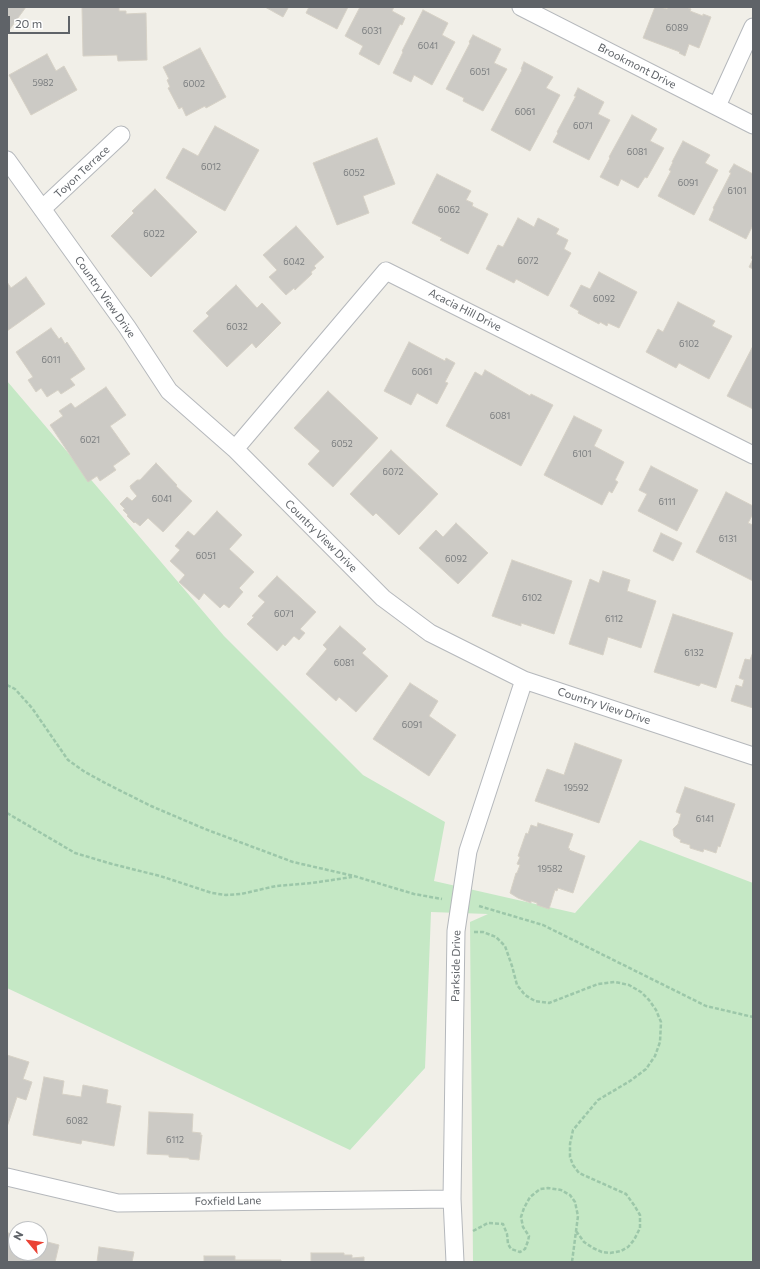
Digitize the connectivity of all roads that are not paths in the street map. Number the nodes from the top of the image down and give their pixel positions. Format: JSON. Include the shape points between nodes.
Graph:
{"nodes":[{"id":1,"x":521,"y":7,"type":"edge"},
{"id":2,"x":753,"y":27,"type":"edge"},
{"id":3,"x":717,"y":106,"type":"junction"},
{"id":4,"x":753,"y":125,"type":"edge"},
{"id":5,"x":121,"y":135,"type":"dead end"},
{"id":6,"x":7,"y":160,"type":"edge"},
{"id":7,"x":42,"y":209,"type":"junction"},
{"id":8,"x":235,"y":449,"type":"junction"},
{"id":9,"x":753,"y":454,"type":"edge"},
{"id":10,"x":524,"y":680,"type":"junction"},
{"id":11,"x":753,"y":756,"type":"edge"},
{"id":12,"x":7,"y":1177,"type":"edge"},
{"id":13,"x":452,"y":1198,"type":"junction"},
{"id":14,"x":455,"y":1262,"type":"edge"}],
"edges":[{"from":1,"to":3,"type":"street","name":"Brookmont Drive"},
{"from":2,"to":3,"type":"street"},
{"from":3,"to":4,"type":"street","name":"Brookmont Drive"},
{"from":5,"to":7,"type":"street","name":"Toyon Terrace"},
{"from":6,"to":7,"type":"street","name":"Country View Drive"},
{"from":7,"to":8,"type":"street","name":"Country View Drive","via":[[127,327],[170,392]]},
{"from":8,"to":9,"type":"street","name":"Acacia Hill Drive","via":[[386,271]]},
{"from":8,"to":10,"type":"street","name":"Country View Drive","via":[[383,598],[430,633]]},
{"from":10,"to":11,"type":"street","name":"Country View Drive"},
{"from":10,"to":13,"type":"street","name":"Parkside Drive","via":[[468,851],[456,931]]},
{"from":12,"to":13,"type":"street","name":"Foxfield Lane","via":[[118,1203]]},
{"from":13,"to":14,"type":"street","name":"Parkside Drive"}]}
